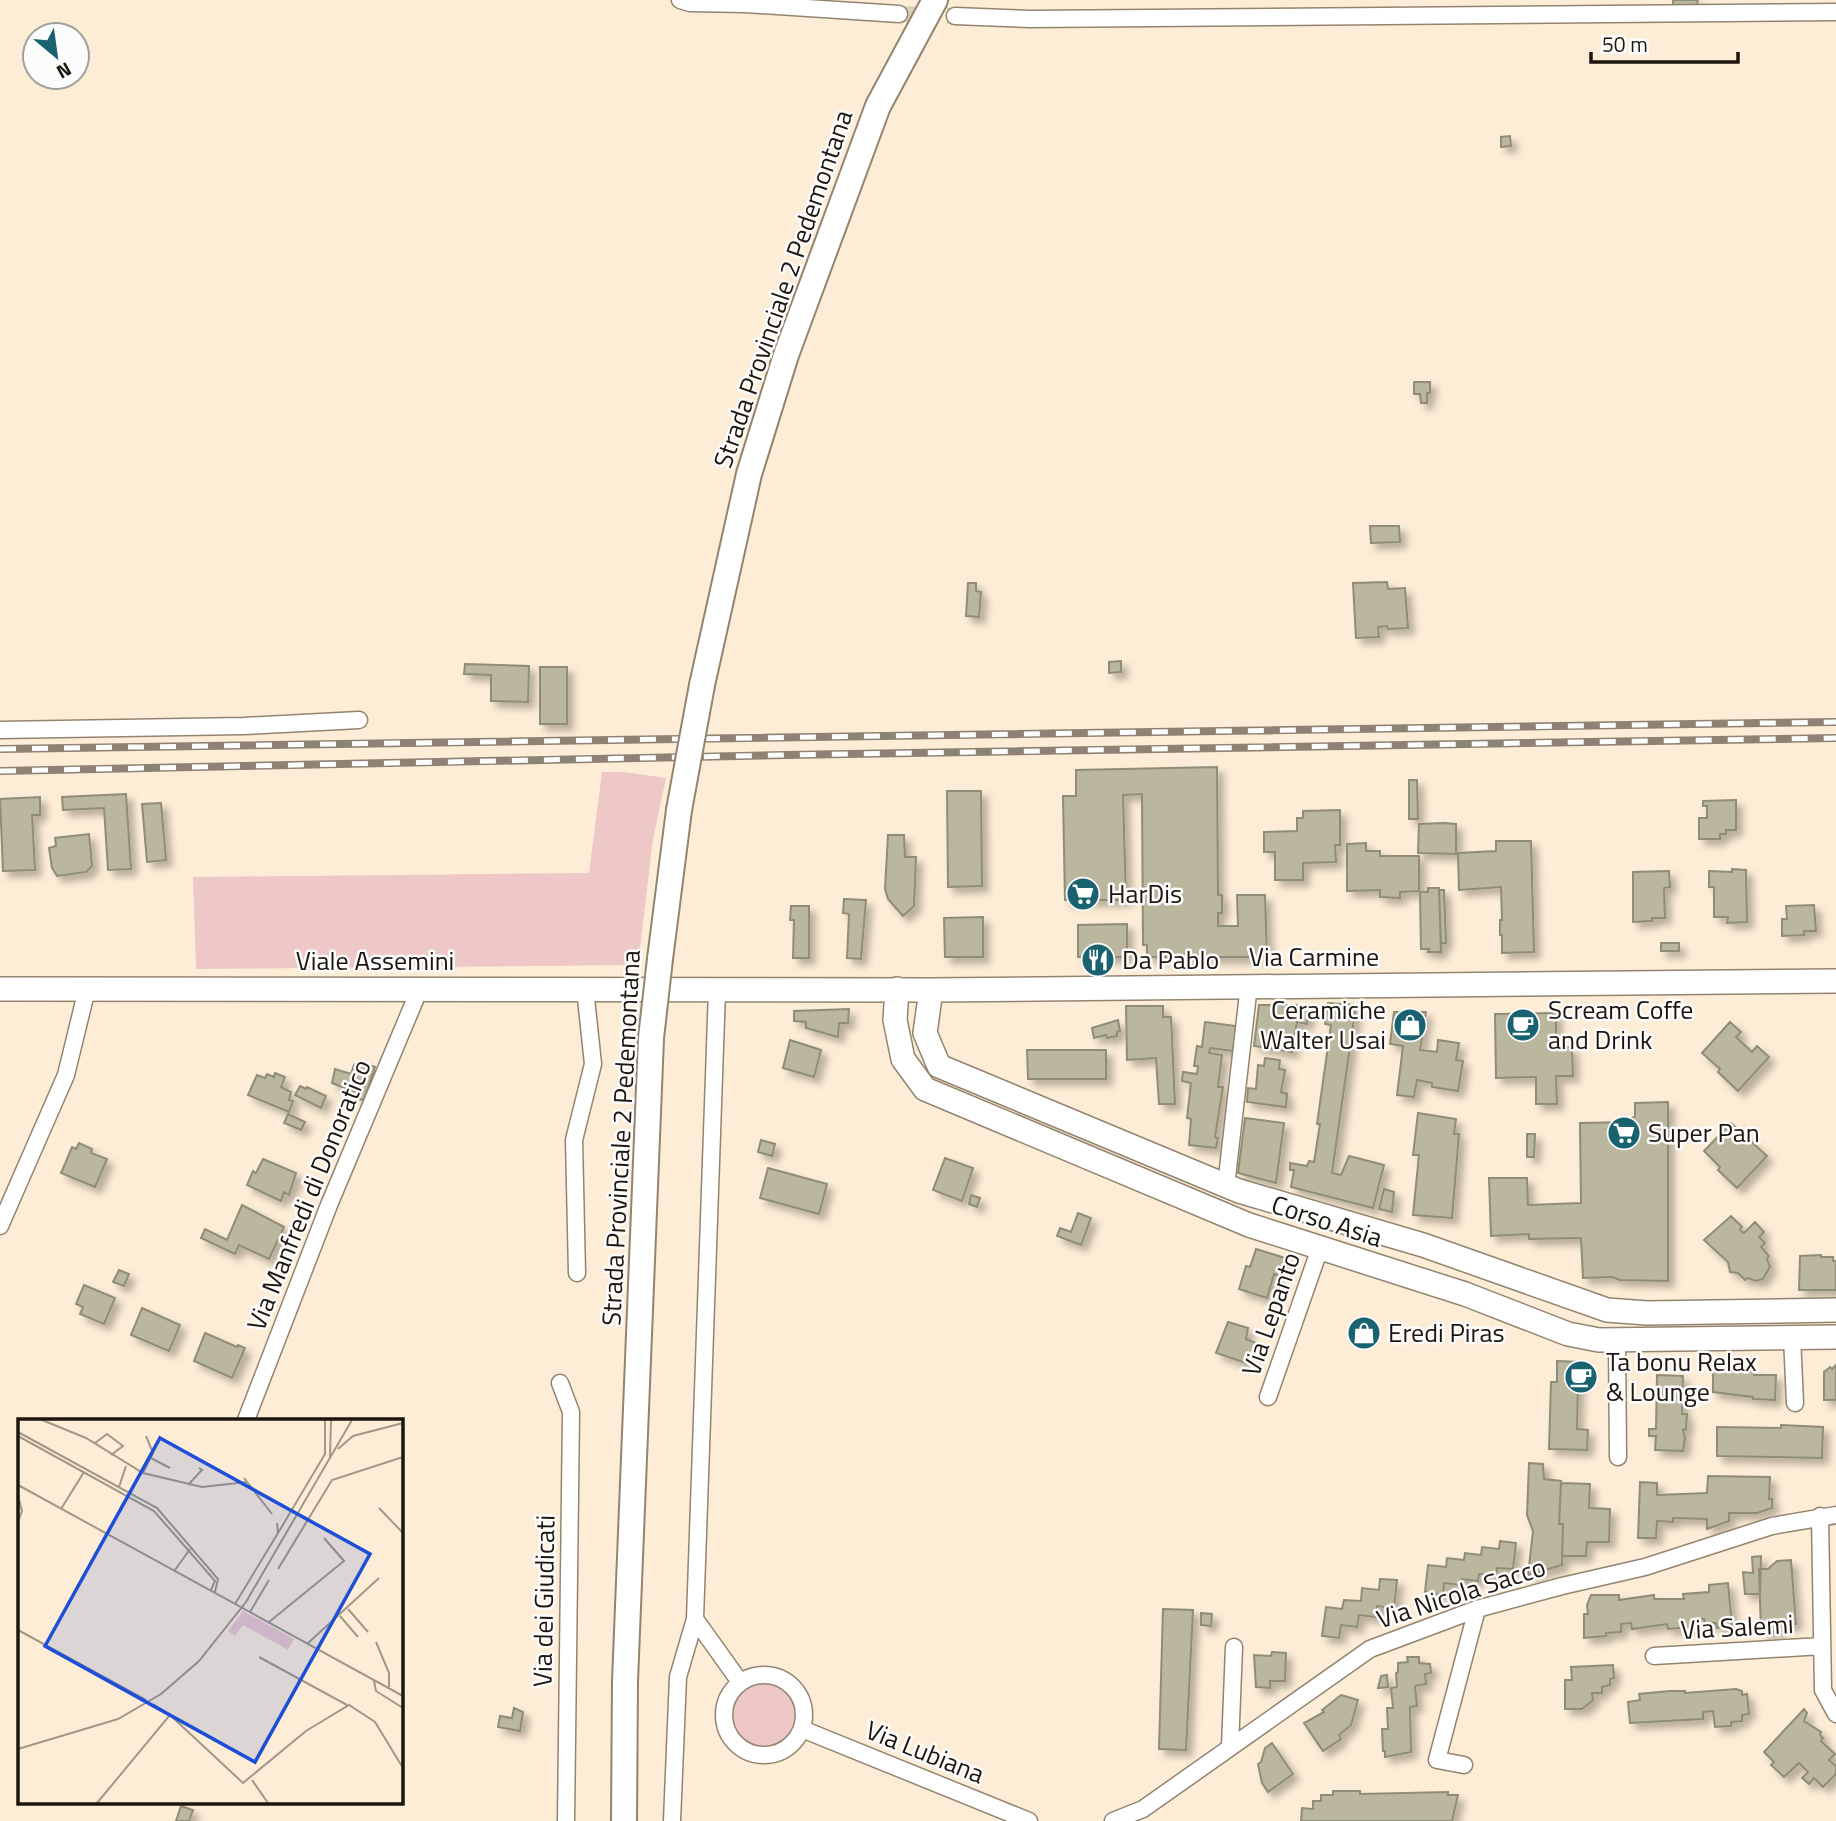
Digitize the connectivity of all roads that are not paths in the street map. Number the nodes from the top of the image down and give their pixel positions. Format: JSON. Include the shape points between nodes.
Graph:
{"nodes":[{"id":1,"x":680,"y":0,"type":"edge"},
{"id":2,"x":935,"y":0,"type":"edge"},
{"id":3,"x":746,"y":2,"type":"edge"},
{"id":4,"x":1836,"y":12,"type":"edge"},
{"id":5,"x":899,"y":14,"type":"tunnel mouth"},
{"id":6,"x":956,"y":16,"type":"tunnel mouth"},
{"id":7,"x":359,"y":720,"type":"dead end"},
{"id":8,"x":0,"y":730,"type":"edge"},
{"id":9,"x":1836,"y":981,"type":"edge"},
{"id":10,"x":1249,"y":985,"type":"junction"},
{"id":11,"x":420,"y":988,"type":"junction"},
{"id":12,"x":0,"y":989,"type":"edge"},
{"id":13,"x":87,"y":989,"type":"junction"},
{"id":14,"x":585,"y":989,"type":"junction"},
{"id":15,"x":718,"y":989,"type":"junction"},
{"id":16,"x":897,"y":989,"type":"junction"},
{"id":17,"x":750,"y":990,"type":"joint"},
{"id":18,"x":931,"y":990,"type":"junction"},
{"id":19,"x":1226,"y":1186,"type":"junction"},
{"id":20,"x":0,"y":1226,"type":"edge"},
{"id":21,"x":1320,"y":1248,"type":"junction"},
{"id":22,"x":1477,"y":1264,"type":"junction"},
{"id":23,"x":577,"y":1273,"type":"dead end"},
{"id":24,"x":1465,"y":1294,"type":"junction"},
{"id":25,"x":1836,"y":1310,"type":"edge"},
{"id":26,"x":1792,"y":1338,"type":"junction"},
{"id":27,"x":1836,"y":1338,"type":"edge"},
{"id":28,"x":1617,"y":1339,"type":"junction"},
{"id":29,"x":560,"y":1383,"type":"dead end"},
{"id":30,"x":1268,"y":1397,"type":"dead end"},
{"id":31,"x":1795,"y":1403,"type":"dead end"},
{"id":32,"x":246,"y":1419,"type":"edge"},
{"id":33,"x":1618,"y":1457,"type":"dead end"},
{"id":34,"x":1828,"y":1515,"type":"edge"},
{"id":35,"x":1477,"y":1609,"type":"junction"},
{"id":36,"x":695,"y":1619,"type":"junction"},
{"id":37,"x":1822,"y":1646,"type":"junction"},
{"id":38,"x":1234,"y":1647,"type":"dead end"},
{"id":39,"x":1654,"y":1656,"type":"dead end"},
{"id":40,"x":740,"y":1682,"type":"junction"},
{"id":41,"x":1836,"y":1714,"type":"edge"},
{"id":42,"x":802,"y":1729,"type":"junction"},
{"id":43,"x":1230,"y":1747,"type":"junction"},
{"id":44,"x":1464,"y":1765,"type":"dead end"},
{"id":45,"x":566,"y":1821,"type":"edge"},
{"id":46,"x":624,"y":1821,"type":"edge"},
{"id":47,"x":672,"y":1821,"type":"edge"},
{"id":48,"x":1030,"y":1821,"type":"edge"},
{"id":49,"x":1113,"y":1821,"type":"edge"}],
"edges":[{"from":1,"to":3,"type":"street"},
{"from":2,"to":46,"type":"main road","name":"Strada Provinciale 2 Pedemontana","bridge":true,"via":[[878,106],[786,355],[749,474],[679,810],[651,1038],[625,1681]]},
{"from":3,"to":5,"type":"street"},
{"from":4,"to":6,"type":"street"},
{"from":7,"to":8,"type":"street"},
{"from":9,"to":10,"type":"street","name":"Via Carmine"},
{"from":10,"to":18,"type":"street","name":"Via Carmine"},
{"from":10,"to":19,"type":"street"},
{"from":11,"to":13,"type":"street","name":"Viale Assemini"},
{"from":11,"to":14,"type":"street","name":"Viale Assemini"},
{"from":11,"to":32,"type":"street","name":"Via Manfredi di Donoratico","via":[[328,1205]]},
{"from":12,"to":13,"type":"street","name":"Viale Assemini"},
{"from":13,"to":20,"type":"street","via":[[66,1075]]},
{"from":14,"to":15,"type":"street","name":"Viale Assemini"},
{"from":14,"to":23,"type":"street","via":[[593,1064],[575,1140]]},
{"from":15,"to":17,"type":"street","name":"Viale Assemini"},
{"from":15,"to":36,"type":"street"},
{"from":16,"to":17,"type":"street","name":"Via Carmine"},
{"from":16,"to":18,"type":"street","name":"Via Carmine"},
{"from":16,"to":21,"type":"street","name":"Corso Asia","via":[[895,1020],[903,1059],[925,1088],[1249,1225]]},
{"from":18,"to":19,"type":"street","name":"Corso Asia","via":[[925,1033],[939,1066]]},
{"from":19,"to":22,"type":"street","name":"Corso Asia"},
{"from":21,"to":24,"type":"street","name":"Corso Asia"},
{"from":21,"to":30,"type":"street","name":"Via Lepanto"},
{"from":22,"to":24,"type":"street"},
{"from":22,"to":25,"type":"street","name":"Corso Asia","via":[[1607,1310]]},
{"from":24,"to":28,"type":"street","name":"Corso Asia","via":[[1569,1334]]},
{"from":26,"to":27,"type":"street","name":"Corso Asia"},
{"from":26,"to":28,"type":"street","name":"Corso Asia"},
{"from":26,"to":31,"type":"street"},
{"from":28,"to":33,"type":"street"},
{"from":29,"to":45,"type":"street","name":"Via dei Giudicati","via":[[571,1412]]},
{"from":34,"to":35,"type":"street","name":"Via Nicola Sacco","via":[[1772,1526],[1645,1567]]},
{"from":34,"to":37,"type":"street"},
{"from":35,"to":43,"type":"street","name":"Via Nicola Sacco","via":[[1370,1649]]},
{"from":35,"to":44,"type":"street","via":[[1437,1760]]},
{"from":36,"to":40,"type":"street"},
{"from":36,"to":47,"type":"street","via":[[678,1677]]},
{"from":37,"to":39,"type":"street","name":"Via Salemi"},
{"from":37,"to":41,"type":"street","via":[[1823,1690]]},
{"from":38,"to":43,"type":"street"},
{"from":40,"to":42,"type":"street","via":[[764,1674],[789,1682],[803,1703]]},
{"from":40,"to":42,"type":"street","via":[[724,1704],[723,1718],[734,1742],[745,1751],[758,1755],[785,1749]]},
{"from":42,"to":48,"type":"street","name":"Via Lubiana"},
{"from":43,"to":49,"type":"street","name":"Via Nicola Sacco","via":[[1143,1809]]}]}
